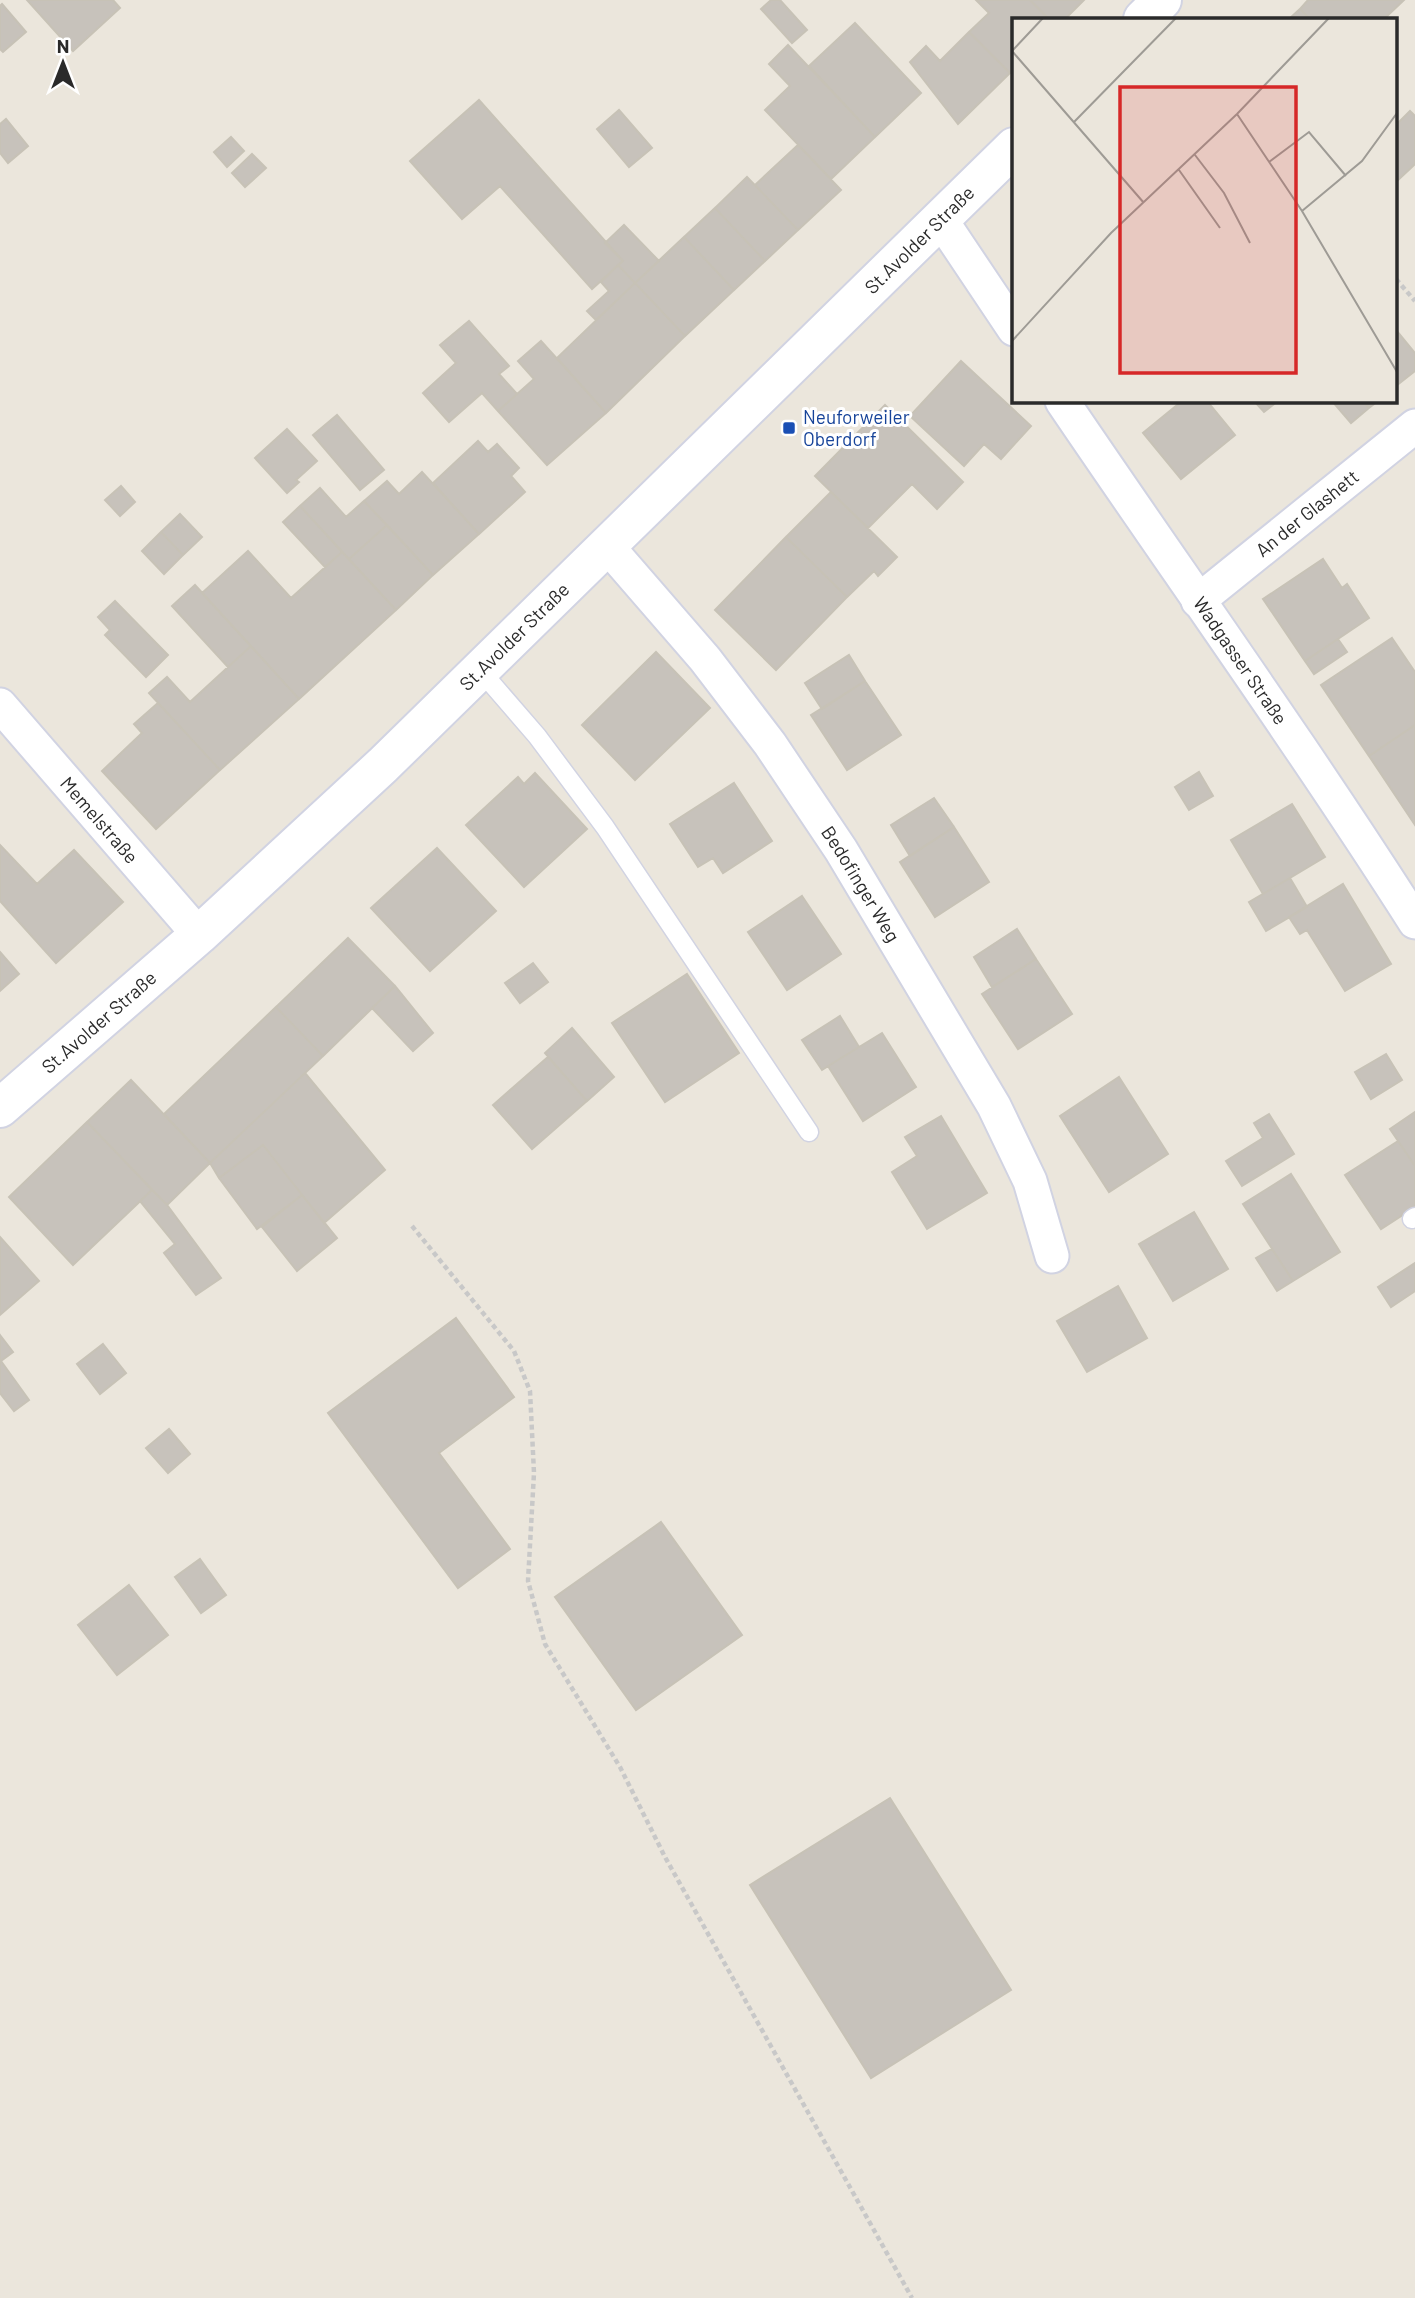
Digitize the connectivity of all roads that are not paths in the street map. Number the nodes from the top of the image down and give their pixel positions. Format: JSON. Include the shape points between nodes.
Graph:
{"nodes":[{"id":1,"x":1162,"y":0,"type":"edge"},
{"id":2,"x":1144,"y":18,"type":"edge"},
{"id":3,"x":1012,"y":149,"type":"edge"},
{"id":4,"x":941,"y":220,"type":"junction"},
{"id":5,"x":1012,"y":326,"type":"edge"},
{"id":6,"x":1063,"y":402,"type":"edge"},
{"id":7,"x":1415,"y":426,"type":"edge"},
{"id":8,"x":608,"y":547,"type":"junction"},
{"id":9,"x":1198,"y":601,"type":"junction"},
{"id":10,"x":480,"y":670,"type":"junction"},
{"id":11,"x":0,"y":705,"type":"edge"},
{"id":12,"x":1415,"y":922,"type":"edge"},
{"id":13,"x":199,"y":935,"type":"junction"},
{"id":14,"x":0,"y":1108,"type":"edge"},
{"id":15,"x":809,"y":1132,"type":"dead end"},
{"id":16,"x":1052,"y":1256,"type":"dead end"}],
"edges":[{"from":1,"to":2,"type":"main road"},
{"from":3,"to":4,"type":"main road","name":"St.Avolder Straße"},
{"from":4,"to":5,"type":"street"},
{"from":4,"to":8,"type":"main road","name":"St.Avolder Straße"},
{"from":6,"to":9,"type":"street","name":"Wadgasser Straße"},
{"from":7,"to":9,"type":"street","name":"An der Glashett"},
{"from":8,"to":10,"type":"main road","name":"St.Avolder Straße"},
{"from":8,"to":16,"type":"street","name":"Bedofinger Weg","via":[[705,659],[770,744],[841,850],[994,1105],[1030,1181]]},
{"from":9,"to":12,"type":"street","name":"Wadgasser Straße","via":[[1339,803]]},
{"from":10,"to":13,"type":"main road","name":"St.Avolder Straße"},
{"from":10,"to":15,"type":"lane","via":[[605,827]]},
{"from":11,"to":13,"type":"street","name":"Memelstraße"},
{"from":13,"to":14,"type":"main road","name":"St.Avolder Straße"}]}
